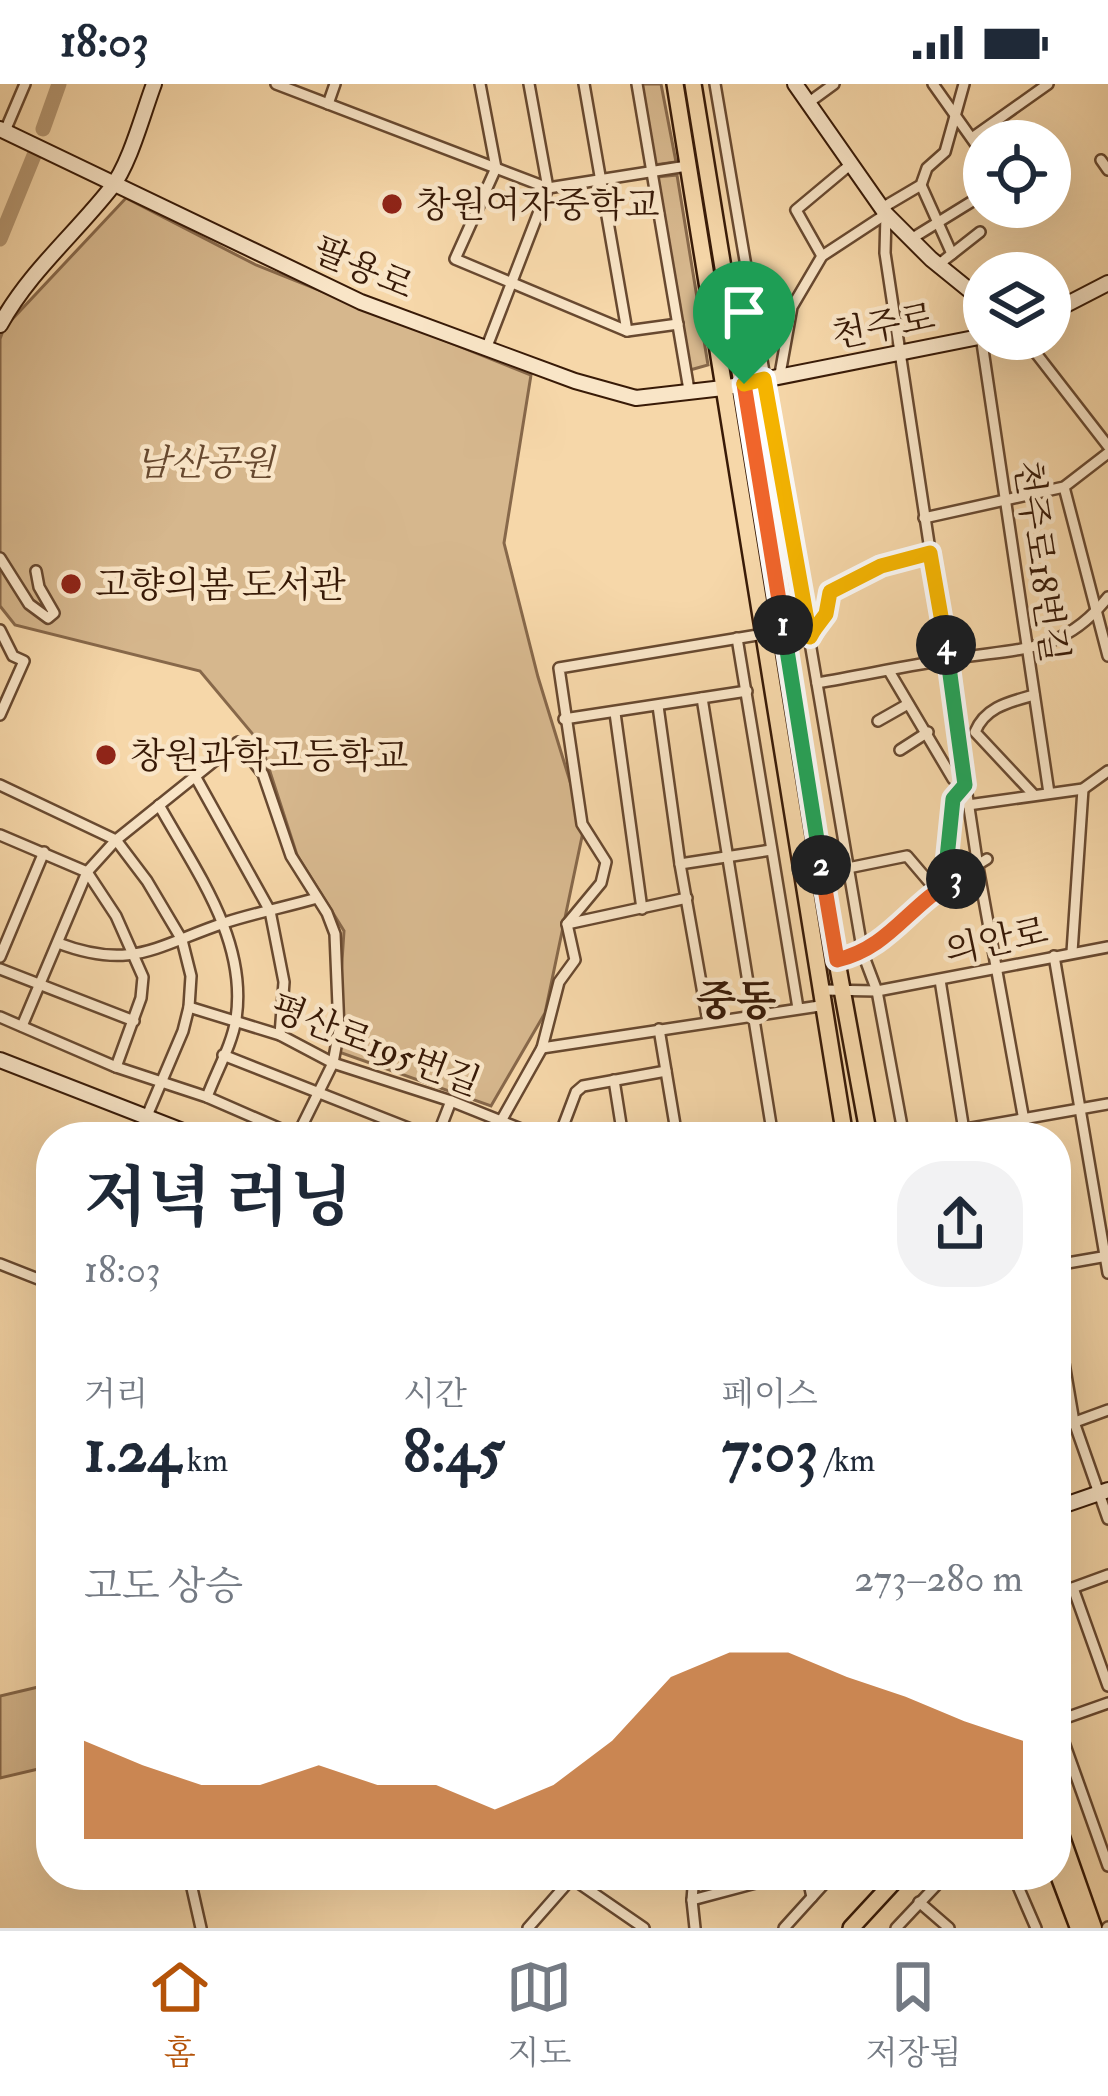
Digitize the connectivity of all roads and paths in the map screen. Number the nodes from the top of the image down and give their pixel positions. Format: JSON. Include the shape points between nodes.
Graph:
{"nodes":[{"id":1,"x":25,"y":84,"type":"edge"},
{"id":2,"x":154,"y":84,"type":"edge"},
{"id":3,"x":278,"y":84,"type":"edge"},
{"id":4,"x":335,"y":84,"type":"edge"},
{"id":5,"x":481,"y":84,"type":"edge"},
{"id":6,"x":529,"y":84,"type":"edge"},
{"id":7,"x":584,"y":84,"type":"edge"},
{"id":8,"x":637,"y":84,"type":"edge"},
{"id":9,"x":675,"y":84,"type":"edge"},
{"id":10,"x":693,"y":84,"type":"edge"},
{"id":11,"x":715,"y":84,"type":"edge"},
{"id":12,"x":795,"y":84,"type":"edge"},
{"id":13,"x":834,"y":84,"type":"edge"},
{"id":14,"x":933,"y":84,"type":"edge"},
{"id":15,"x":964,"y":84,"type":"edge"},
{"id":16,"x":1048,"y":84,"type":"edge"},
{"id":17,"x":808,"y":103,"type":"junction"},
{"id":18,"x":328,"y":104,"type":"junction"},
{"id":19,"x":956,"y":116,"type":"junction"},
{"id":20,"x":997,"y":120,"type":"edge"},
{"id":21,"x":963,"y":126,"type":"edge"},
{"id":22,"x":3,"y":130,"type":"edge"},
{"id":23,"x":851,"y":164,"type":"junction"},
{"id":24,"x":687,"y":166,"type":"junction"},
{"id":25,"x":496,"y":168,"type":"junction"},
{"id":26,"x":653,"y":173,"type":"junction"},
{"id":27,"x":602,"y":179,"type":"junction"},
{"id":28,"x":115,"y":184,"type":"junction"},
{"id":29,"x":921,"y":185,"type":"junction"},
{"id":30,"x":548,"y":188,"type":"junction"},
{"id":31,"x":963,"y":207,"type":"edge"},
{"id":32,"x":884,"y":211,"type":"junction"},
{"id":33,"x":940,"y":221,"type":"junction"},
{"id":34,"x":980,"y":232,"type":"dead end"},
{"id":35,"x":911,"y":238,"type":"junction"},
{"id":36,"x":952,"y":254,"type":"junction"},
{"id":37,"x":822,"y":256,"type":"junction"},
{"id":38,"x":938,"y":265,"type":"junction"},
{"id":39,"x":511,"y":282,"type":"junction"},
{"id":40,"x":1108,"y":283,"type":"edge"},
{"id":41,"x":963,"y":285,"type":"edge"},
{"id":42,"x":1071,"y":302,"type":"edge"},
{"id":43,"x":678,"y":324,"type":"junction"},
{"id":44,"x":0,"y":325,"type":"edge"},
{"id":45,"x":627,"y":331,"type":"junction"},
{"id":46,"x":963,"y":340,"type":"edge"},
{"id":47,"x":486,"y":349,"type":"junction"},
{"id":48,"x":899,"y":354,"type":"junction"},
{"id":49,"x":986,"y":360,"type":"edge"},
{"id":50,"x":1040,"y":360,"type":"edge"},
{"id":51,"x":780,"y":374,"type":"junction"},
{"id":52,"x":764,"y":379,"type":"junction"},
{"id":53,"x":744,"y":384,"type":"junction"},
{"id":54,"x":723,"y":388,"type":"junction"},
{"id":55,"x":689,"y":390,"type":"junction"},
{"id":56,"x":1108,"y":450,"type":"edge"},
{"id":57,"x":1064,"y":488,"type":"junction"},
{"id":58,"x":1006,"y":500,"type":"junction"},
{"id":59,"x":924,"y":518,"type":"junction"},
{"id":60,"x":930,"y":553,"type":"junction"},
{"id":61,"x":0,"y":558,"type":"edge"},
{"id":62,"x":36,"y":571,"type":"dead end"},
{"id":63,"x":1108,"y":597,"type":"edge"},
{"id":64,"x":1096,"y":613,"type":"junction"},
{"id":65,"x":0,"y":630,"type":"edge"},
{"id":66,"x":764,"y":634,"type":"junction"},
{"id":67,"x":810,"y":637,"type":"junction"},
{"id":68,"x":737,"y":638,"type":"junction"},
{"id":69,"x":785,"y":640,"type":"junction"},
{"id":70,"x":1027,"y":651,"type":"junction"},
{"id":71,"x":1108,"y":656,"type":"edge"},
{"id":72,"x":948,"y":660,"type":"junction"},
{"id":73,"x":889,"y":670,"type":"junction"},
{"id":74,"x":817,"y":683,"type":"junction"},
{"id":75,"x":747,"y":691,"type":"junction"},
{"id":76,"x":1034,"y":695,"type":"junction"},
{"id":77,"x":702,"y":698,"type":"junction"},
{"id":78,"x":908,"y":704,"type":"junction"},
{"id":79,"x":658,"y":706,"type":"junction"},
{"id":80,"x":615,"y":712,"type":"junction"},
{"id":81,"x":0,"y":715,"type":"edge"},
{"id":82,"x":564,"y":719,"type":"junction"},
{"id":83,"x":878,"y":721,"type":"dead end"},
{"id":84,"x":928,"y":732,"type":"junction"},
{"id":85,"x":900,"y":750,"type":"dead end"},
{"id":86,"x":1108,"y":771,"type":"edge"},
{"id":87,"x":195,"y":776,"type":"junction"},
{"id":88,"x":0,"y":785,"type":"edge"},
{"id":89,"x":965,"y":785,"type":"junction"},
{"id":90,"x":1083,"y":789,"type":"junction"},
{"id":91,"x":1049,"y":793,"type":"junction"},
{"id":92,"x":1034,"y":795,"type":"junction"},
{"id":93,"x":968,"y":805,"type":"junction"},
{"id":94,"x":159,"y":806,"type":"junction"},
{"id":95,"x":0,"y":836,"type":"edge"},
{"id":96,"x":116,"y":840,"type":"junction"},
{"id":97,"x":771,"y":850,"type":"junction"},
{"id":98,"x":44,"y":852,"type":"junction"},
{"id":99,"x":728,"y":855,"type":"junction"},
{"id":100,"x":982,"y":863,"type":"junction"},
{"id":101,"x":680,"y":864,"type":"junction"},
{"id":102,"x":848,"y":868,"type":"junction"},
{"id":103,"x":87,"y":872,"type":"junction"},
{"id":104,"x":958,"y":878,"type":"junction"},
{"id":105,"x":936,"y":890,"type":"junction"},
{"id":106,"x":316,"y":898,"type":"junction"},
{"id":107,"x":687,"y":898,"type":"junction"},
{"id":108,"x":642,"y":908,"type":"junction"},
{"id":109,"x":270,"y":911,"type":"junction"},
{"id":110,"x":224,"y":923,"type":"junction"},
{"id":111,"x":567,"y":924,"type":"junction"},
{"id":112,"x":182,"y":940,"type":"junction"},
{"id":113,"x":58,"y":943,"type":"junction"},
{"id":114,"x":1108,"y":946,"type":"edge"},
{"id":115,"x":1072,"y":952,"type":"junction"},
{"id":116,"x":863,"y":954,"type":"junction"},
{"id":117,"x":134,"y":956,"type":"junction"},
{"id":118,"x":1054,"y":956,"type":"junction"},
{"id":119,"x":0,"y":957,"type":"edge"},
{"id":120,"x":837,"y":960,"type":"junction"},
{"id":121,"x":996,"y":968,"type":"junction"},
{"id":122,"x":0,"y":969,"type":"edge"},
{"id":123,"x":940,"y":980,"type":"junction"},
{"id":124,"x":40,"y":985,"type":"junction"},
{"id":125,"x":843,"y":988,"type":"junction"},
{"id":126,"x":878,"y":991,"type":"junction"},
{"id":127,"x":825,"y":998,"type":"junction"},
{"id":128,"x":189,"y":1007,"type":"junction"},
{"id":129,"x":798,"y":1008,"type":"junction"},
{"id":130,"x":754,"y":1014,"type":"junction"},
{"id":131,"x":0,"y":1017,"type":"edge"},
{"id":132,"x":236,"y":1020,"type":"junction"},
{"id":133,"x":134,"y":1021,"type":"junction"},
{"id":134,"x":708,"y":1022,"type":"junction"},
{"id":135,"x":22,"y":1026,"type":"junction"},
{"id":136,"x":659,"y":1030,"type":"junction"},
{"id":137,"x":280,"y":1035,"type":"junction"},
{"id":138,"x":542,"y":1048,"type":"junction"},
{"id":139,"x":223,"y":1055,"type":"junction"},
{"id":140,"x":0,"y":1060,"type":"edge"},
{"id":141,"x":333,"y":1063,"type":"junction"},
{"id":142,"x":116,"y":1067,"type":"junction"},
{"id":143,"x":666,"y":1071,"type":"junction"},
{"id":144,"x":614,"y":1080,"type":"junction"},
{"id":145,"x":160,"y":1081,"type":"junction"},
{"id":146,"x":316,"y":1094,"type":"junction"},
{"id":147,"x":207,"y":1097,"type":"junction"},
{"id":148,"x":451,"y":1101,"type":"junction"},
{"id":149,"x":1108,"y":1104,"type":"edge"},
{"id":150,"x":1082,"y":1108,"type":"junction"},
{"id":151,"x":148,"y":1118,"type":"junction"},
{"id":152,"x":1024,"y":1119,"type":"junction"},
{"id":153,"x":499,"y":1120,"type":"junction"},
{"id":154,"x":146,"y":1122,"type":"edge"},
{"id":155,"x":159,"y":1122,"type":"edge"},
{"id":156,"x":264,"y":1122,"type":"edge"},
{"id":157,"x":304,"y":1122,"type":"edge"},
{"id":158,"x":393,"y":1122,"type":"edge"},
{"id":159,"x":441,"y":1122,"type":"edge"},
{"id":160,"x":504,"y":1122,"type":"edge"},
{"id":161,"x":565,"y":1122,"type":"edge"},
{"id":162,"x":621,"y":1122,"type":"edge"},
{"id":163,"x":674,"y":1122,"type":"edge"},
{"id":164,"x":771,"y":1122,"type":"edge"},
{"id":165,"x":842,"y":1122,"type":"edge"},
{"id":166,"x":866,"y":1122,"type":"edge"},
{"id":167,"x":901,"y":1122,"type":"edge"},
{"id":168,"x":962,"y":1122,"type":"edge"},
{"id":169,"x":1010,"y":1122,"type":"edge"},
{"id":170,"x":1024,"y":1122,"type":"edge"},
{"id":171,"x":1107,"y":1257,"type":"edge"},
{"id":172,"x":1071,"y":1263,"type":"edge"},
{"id":173,"x":0,"y":1264,"type":"edge"},
{"id":174,"x":1108,"y":1273,"type":"edge"},
{"id":175,"x":36,"y":1278,"type":"edge"},
{"id":176,"x":1071,"y":1405,"type":"edge"},
{"id":177,"x":1108,"y":1410,"type":"edge"},
{"id":178,"x":1074,"y":1423,"type":"junction"},
{"id":179,"x":1071,"y":1424,"type":"edge"},
{"id":180,"x":1104,"y":1491,"type":"edge"},
{"id":181,"x":1071,"y":1503,"type":"edge"},
{"id":182,"x":1108,"y":1519,"type":"edge"},
{"id":183,"x":1108,"y":1575,"type":"edge"},
{"id":184,"x":1073,"y":1588,"type":"joint"},
{"id":185,"x":1108,"y":1686,"type":"edge"},
{"id":186,"x":1108,"y":1703,"type":"edge"},
{"id":187,"x":1071,"y":1715,"type":"edge"},
{"id":188,"x":1071,"y":1762,"type":"edge"},
{"id":189,"x":1071,"y":1866,"type":"edge"},
{"id":190,"x":1108,"y":1866,"type":"edge"},
{"id":191,"x":192,"y":1890,"type":"edge"},
{"id":192,"x":559,"y":1890,"type":"edge"},
{"id":193,"x":591,"y":1890,"type":"edge"},
{"id":194,"x":693,"y":1890,"type":"edge"},
{"id":195,"x":730,"y":1890,"type":"edge"},
{"id":196,"x":810,"y":1890,"type":"edge"},
{"id":197,"x":818,"y":1890,"type":"edge"},
{"id":198,"x":886,"y":1890,"type":"edge"},
{"id":199,"x":931,"y":1890,"type":"edge"},
{"id":200,"x":1020,"y":1890,"type":"edge"},
{"id":201,"x":1064,"y":1890,"type":"edge"},
{"id":202,"x":812,"y":1897,"type":"junction"},
{"id":203,"x":692,"y":1900,"type":"junction"},
{"id":204,"x":919,"y":1902,"type":"junction"},
{"id":205,"x":201,"y":1928,"type":"edge"},
{"id":206,"x":528,"y":1928,"type":"edge"},
{"id":207,"x":644,"y":1928,"type":"edge"},
{"id":208,"x":695,"y":1928,"type":"edge"},
{"id":209,"x":784,"y":1928,"type":"edge"},
{"id":210,"x":851,"y":1928,"type":"edge"},
{"id":211,"x":896,"y":1928,"type":"edge"},
{"id":212,"x":949,"y":1928,"type":"edge"},
{"id":213,"x":1036,"y":1928,"type":"edge"},
{"id":214,"x":1078,"y":1928,"type":"edge"},
{"id":215,"x":1093,"y":1928,"type":"edge"}],
"edges":[{"from":1,"to":22,"type":"street"},
{"from":2,"to":28,"type":"main road"},
{"from":3,"to":18,"type":"street"},
{"from":4,"to":18,"type":"street"},
{"from":5,"to":25,"type":"street"},
{"from":6,"to":30,"type":"street"},
{"from":7,"to":27,"type":"street"},
{"from":8,"to":26,"type":"street"},
{"from":9,"to":24,"type":"main road"},
{"from":10,"to":53,"type":"main road"},
{"from":11,"to":52,"type":"street"},
{"from":12,"to":17,"type":"main road"},
{"from":13,"to":17,"type":"street"},
{"from":14,"to":19,"type":"street"},
{"from":15,"to":19,"type":"street"},
{"from":16,"to":20,"type":"street"},
{"from":17,"to":23,"type":"main road"},
{"from":18,"to":25,"type":"street"},
{"from":19,"to":21,"type":"street"},
{"from":19,"to":29,"type":"street","via":[[945,152]]},
{"from":22,"to":28,"type":"main road","name":"팔용로"},
{"from":23,"to":32,"type":"main road"},
{"from":23,"to":37,"type":"street","via":[[796,210]]},
{"from":24,"to":26,"type":"street"},
{"from":24,"to":54,"type":"main road"},
{"from":25,"to":30,"type":"street"},
{"from":25,"to":39,"type":"street","via":[[454,259]]},
{"from":26,"to":27,"type":"street"},
{"from":26,"to":43,"type":"street"},
{"from":27,"to":30,"type":"street"},
{"from":27,"to":45,"type":"street"},
{"from":28,"to":44,"type":"main road","via":[[52,251]]},
{"from":28,"to":47,"type":"main road","name":"팔용로","via":[[361,302]]},
{"from":29,"to":32,"type":"street"},
{"from":29,"to":33,"type":"street"},
{"from":30,"to":39,"type":"street"},
{"from":31,"to":33,"type":"street"},
{"from":32,"to":35,"type":"main road"},
{"from":32,"to":37,"type":"street"},
{"from":32,"to":48,"type":"street"},
{"from":33,"to":35,"type":"street"},
{"from":33,"to":36,"type":"street"},
{"from":34,"to":36,"type":"street"},
{"from":35,"to":38,"type":"main road"},
{"from":36,"to":38,"type":"street"},
{"from":37,"to":51,"type":"street","via":[[793,307]]},
{"from":38,"to":41,"type":"main road"},
{"from":39,"to":45,"type":"street"},
{"from":39,"to":47,"type":"street"},
{"from":40,"to":42,"type":"main road"},
{"from":43,"to":45,"type":"street"},
{"from":43,"to":55,"type":"street"},
{"from":46,"to":48,"type":"main road","name":"천주로"},
{"from":47,"to":55,"type":"main road","name":"팔용로","via":[[636,398]]},
{"from":48,"to":51,"type":"main road","name":"천주로"},
{"from":48,"to":59,"type":"street"},
{"from":49,"to":58,"type":"street","name":"천주로18번길"},
{"from":50,"to":56,"type":"street"},
{"from":51,"to":52,"type":"main road","name":"천주로"},
{"from":52,"to":53,"type":"main road","name":"천주로"},
{"from":52,"to":67,"type":"street"},
{"from":53,"to":54,"type":"main road","name":"천주로"},
{"from":53,"to":69,"type":"main road"},
{"from":54,"to":55,"type":"main road","name":"팔용로"},
{"from":54,"to":66,"type":"main road"},
{"from":56,"to":57,"type":"street"},
{"from":57,"to":58,"type":"street"},
{"from":57,"to":64,"type":"street"},
{"from":58,"to":59,"type":"street"},
{"from":58,"to":70,"type":"street","name":"천주로18번길"},
{"from":59,"to":60,"type":"street"},
{"from":60,"to":67,"type":"street","via":[[830,592]]},
{"from":60,"to":72,"type":"street"},
{"from":61,"to":62,"type":"street","via":[[29,604],[48,618],[54,613]]},
{"from":63,"to":64,"type":"street"},
{"from":64,"to":70,"type":"street"},
{"from":64,"to":71,"type":"street"},
{"from":65,"to":81,"type":"street","via":[[23,661]]},
{"from":66,"to":68,"type":"street"},
{"from":66,"to":127,"type":"main road"},
{"from":67,"to":69,"type":"street"},
{"from":67,"to":74,"type":"street"},
{"from":68,"to":75,"type":"street"},
{"from":68,"to":82,"type":"street","via":[[559,668]]},
{"from":69,"to":120,"type":"main road"},
{"from":70,"to":72,"type":"street"},
{"from":70,"to":76,"type":"street","name":"천주로18번길"},
{"from":72,"to":73,"type":"street"},
{"from":72,"to":89,"type":"street"},
{"from":73,"to":74,"type":"street"},
{"from":73,"to":78,"type":"street"},
{"from":74,"to":102,"type":"street"},
{"from":75,"to":77,"type":"street"},
{"from":75,"to":97,"type":"street"},
{"from":76,"to":91,"type":"street","name":"천주로18번길"},
{"from":76,"to":92,"type":"street","via":[[1000,704],[975,732]]},
{"from":77,"to":79,"type":"street"},
{"from":77,"to":99,"type":"street"},
{"from":78,"to":83,"type":"street"},
{"from":78,"to":84,"type":"street"},
{"from":79,"to":80,"type":"street"},
{"from":79,"to":101,"type":"street"},
{"from":80,"to":82,"type":"street"},
{"from":80,"to":108,"type":"street"},
{"from":82,"to":111,"type":"street","via":[[581,824],[606,862],[601,884]]},
{"from":84,"to":85,"type":"street"},
{"from":84,"to":89,"type":"street","via":[[953,779]]},
{"from":86,"to":90,"type":"street"},
{"from":87,"to":94,"type":"street"},
{"from":87,"to":106,"type":"street","via":[[238,742],[263,774],[291,856]]},
{"from":87,"to":109,"type":"street"},
{"from":88,"to":96,"type":"street"},
{"from":89,"to":93,"type":"street"},
{"from":89,"to":104,"type":"street","via":[[953,799],[947,858]]},
{"from":90,"to":91,"type":"street"},
{"from":90,"to":115,"type":"street"},
{"from":91,"to":92,"type":"street"},
{"from":92,"to":93,"type":"street"},
{"from":93,"to":100,"type":"street"},
{"from":94,"to":96,"type":"street"},
{"from":94,"to":110,"type":"street"},
{"from":95,"to":98,"type":"street"},
{"from":96,"to":103,"type":"street"},
{"from":96,"to":112,"type":"street"},
{"from":97,"to":99,"type":"street"},
{"from":97,"to":129,"type":"street"},
{"from":98,"to":103,"type":"street"},
{"from":98,"to":119,"type":"street"},
{"from":99,"to":101,"type":"street"},
{"from":99,"to":130,"type":"street"},
{"from":100,"to":104,"type":"street"},
{"from":100,"to":121,"type":"street"},
{"from":101,"to":107,"type":"street"},
{"from":102,"to":105,"type":"street","via":[[907,856]]},
{"from":102,"to":116,"type":"street"},
{"from":103,"to":113,"type":"street"},
{"from":103,"to":117,"type":"street"},
{"from":104,"to":105,"type":"street"},
{"from":105,"to":116,"type":"street"},
{"from":106,"to":109,"type":"street"},
{"from":106,"to":141,"type":"street","via":[[335,934]]},
{"from":107,"to":108,"type":"street"},
{"from":107,"to":134,"type":"street"},
{"from":108,"to":111,"type":"street"},
{"from":109,"to":110,"type":"street"},
{"from":109,"to":137,"type":"street","via":[[284,982]]},
{"from":110,"to":112,"type":"street"},
{"from":110,"to":132,"type":"street","via":[[236,970]]},
{"from":111,"to":138,"type":"street","via":[[575,960],[559,982]]},
{"from":112,"to":117,"type":"street"},
{"from":112,"to":128,"type":"street"},
{"from":113,"to":117,"type":"street","via":[[109,958]]},
{"from":113,"to":124,"type":"street"},
{"from":114,"to":115,"type":"street","name":"의안로"},
{"from":115,"to":118,"type":"street","name":"의안로"},
{"from":116,"to":120,"type":"street"},
{"from":116,"to":126,"type":"street"},
{"from":117,"to":133,"type":"street","via":[[142,976]]},
{"from":118,"to":121,"type":"street","name":"의안로"},
{"from":118,"to":150,"type":"street"},
{"from":120,"to":125,"type":"main road"},
{"from":121,"to":123,"type":"street","name":"의안로"},
{"from":121,"to":152,"type":"street"},
{"from":122,"to":124,"type":"street"},
{"from":123,"to":126,"type":"street","name":"의안로"},
{"from":123,"to":168,"type":"street"},
{"from":124,"to":133,"type":"street"},
{"from":124,"to":135,"type":"street"},
{"from":125,"to":126,"type":"street","name":"의안로"},
{"from":125,"to":127,"type":"street","name":"의안로"},
{"from":125,"to":166,"type":"main road"},
{"from":126,"to":167,"type":"street"},
{"from":127,"to":129,"type":"street","name":"의안로"},
{"from":127,"to":165,"type":"main road"},
{"from":128,"to":132,"type":"street","name":"평산로195번길"},
{"from":128,"to":145,"type":"street"},
{"from":129,"to":130,"type":"street","name":"의안로"},
{"from":130,"to":134,"type":"street","name":"의안로"},
{"from":130,"to":164,"type":"street"},
{"from":131,"to":135,"type":"street"},
{"from":132,"to":137,"type":"street","name":"평산로195번길"},
{"from":132,"to":139,"type":"street"},
{"from":133,"to":142,"type":"street"},
{"from":134,"to":136,"type":"street","name":"의안로"},
{"from":135,"to":142,"type":"street"},
{"from":136,"to":138,"type":"street","name":"의안로"},
{"from":136,"to":143,"type":"street"},
{"from":137,"to":141,"type":"street","name":"평산로195번길"},
{"from":138,"to":153,"type":"street"},
{"from":139,"to":146,"type":"street"},
{"from":139,"to":147,"type":"street"},
{"from":140,"to":151,"type":"main road"},
{"from":141,"to":146,"type":"street"},
{"from":141,"to":148,"type":"street","name":"평산로195번길"},
{"from":142,"to":145,"type":"street"},
{"from":143,"to":144,"type":"street"},
{"from":143,"to":163,"type":"street"},
{"from":144,"to":161,"type":"street","via":[[576,1092]]},
{"from":144,"to":162,"type":"street"},
{"from":145,"to":147,"type":"street"},
{"from":145,"to":151,"type":"street"},
{"from":146,"to":157,"type":"street"},
{"from":146,"to":158,"type":"street"},
{"from":147,"to":156,"type":"street"},
{"from":148,"to":153,"type":"street","name":"평산로195번길"},
{"from":148,"to":159,"type":"street"},
{"from":149,"to":150,"type":"street"},
{"from":150,"to":152,"type":"street"},
{"from":150,"to":171,"type":"street"},
{"from":151,"to":154,"type":"street"},
{"from":151,"to":155,"type":"main road"},
{"from":152,"to":169,"type":"street"},
{"from":152,"to":170,"type":"street"},
{"from":153,"to":160,"type":"street","name":"평산로195번길"},
{"from":171,"to":172,"type":"street"},
{"from":171,"to":174,"type":"street"},
{"from":173,"to":175,"type":"street"},
{"from":176,"to":178,"type":"street"},
{"from":177,"to":178,"type":"street"},
{"from":178,"to":179,"type":"street"},
{"from":178,"to":180,"type":"street"},
{"from":180,"to":181,"type":"main road"},
{"from":180,"to":182,"type":"street"},
{"from":183,"to":184,"type":"street"},
{"from":184,"to":185,"type":"street"},
{"from":186,"to":187,"type":"street"},
{"from":188,"to":190,"type":"street"},
{"from":189,"to":215,"type":"highway"},
{"from":191,"to":205,"type":"street"},
{"from":192,"to":206,"type":"street"},
{"from":193,"to":207,"type":"street"},
{"from":194,"to":203,"type":"street"},
{"from":195,"to":203,"type":"street"},
{"from":196,"to":202,"type":"street"},
{"from":197,"to":202,"type":"street"},
{"from":198,"to":210,"type":"main road"},
{"from":199,"to":204,"type":"street"},
{"from":200,"to":213,"type":"street"},
{"from":201,"to":214,"type":"highway"},
{"from":202,"to":209,"type":"street"},
{"from":203,"to":208,"type":"street"},
{"from":204,"to":211,"type":"street"},
{"from":204,"to":212,"type":"street"}]}
